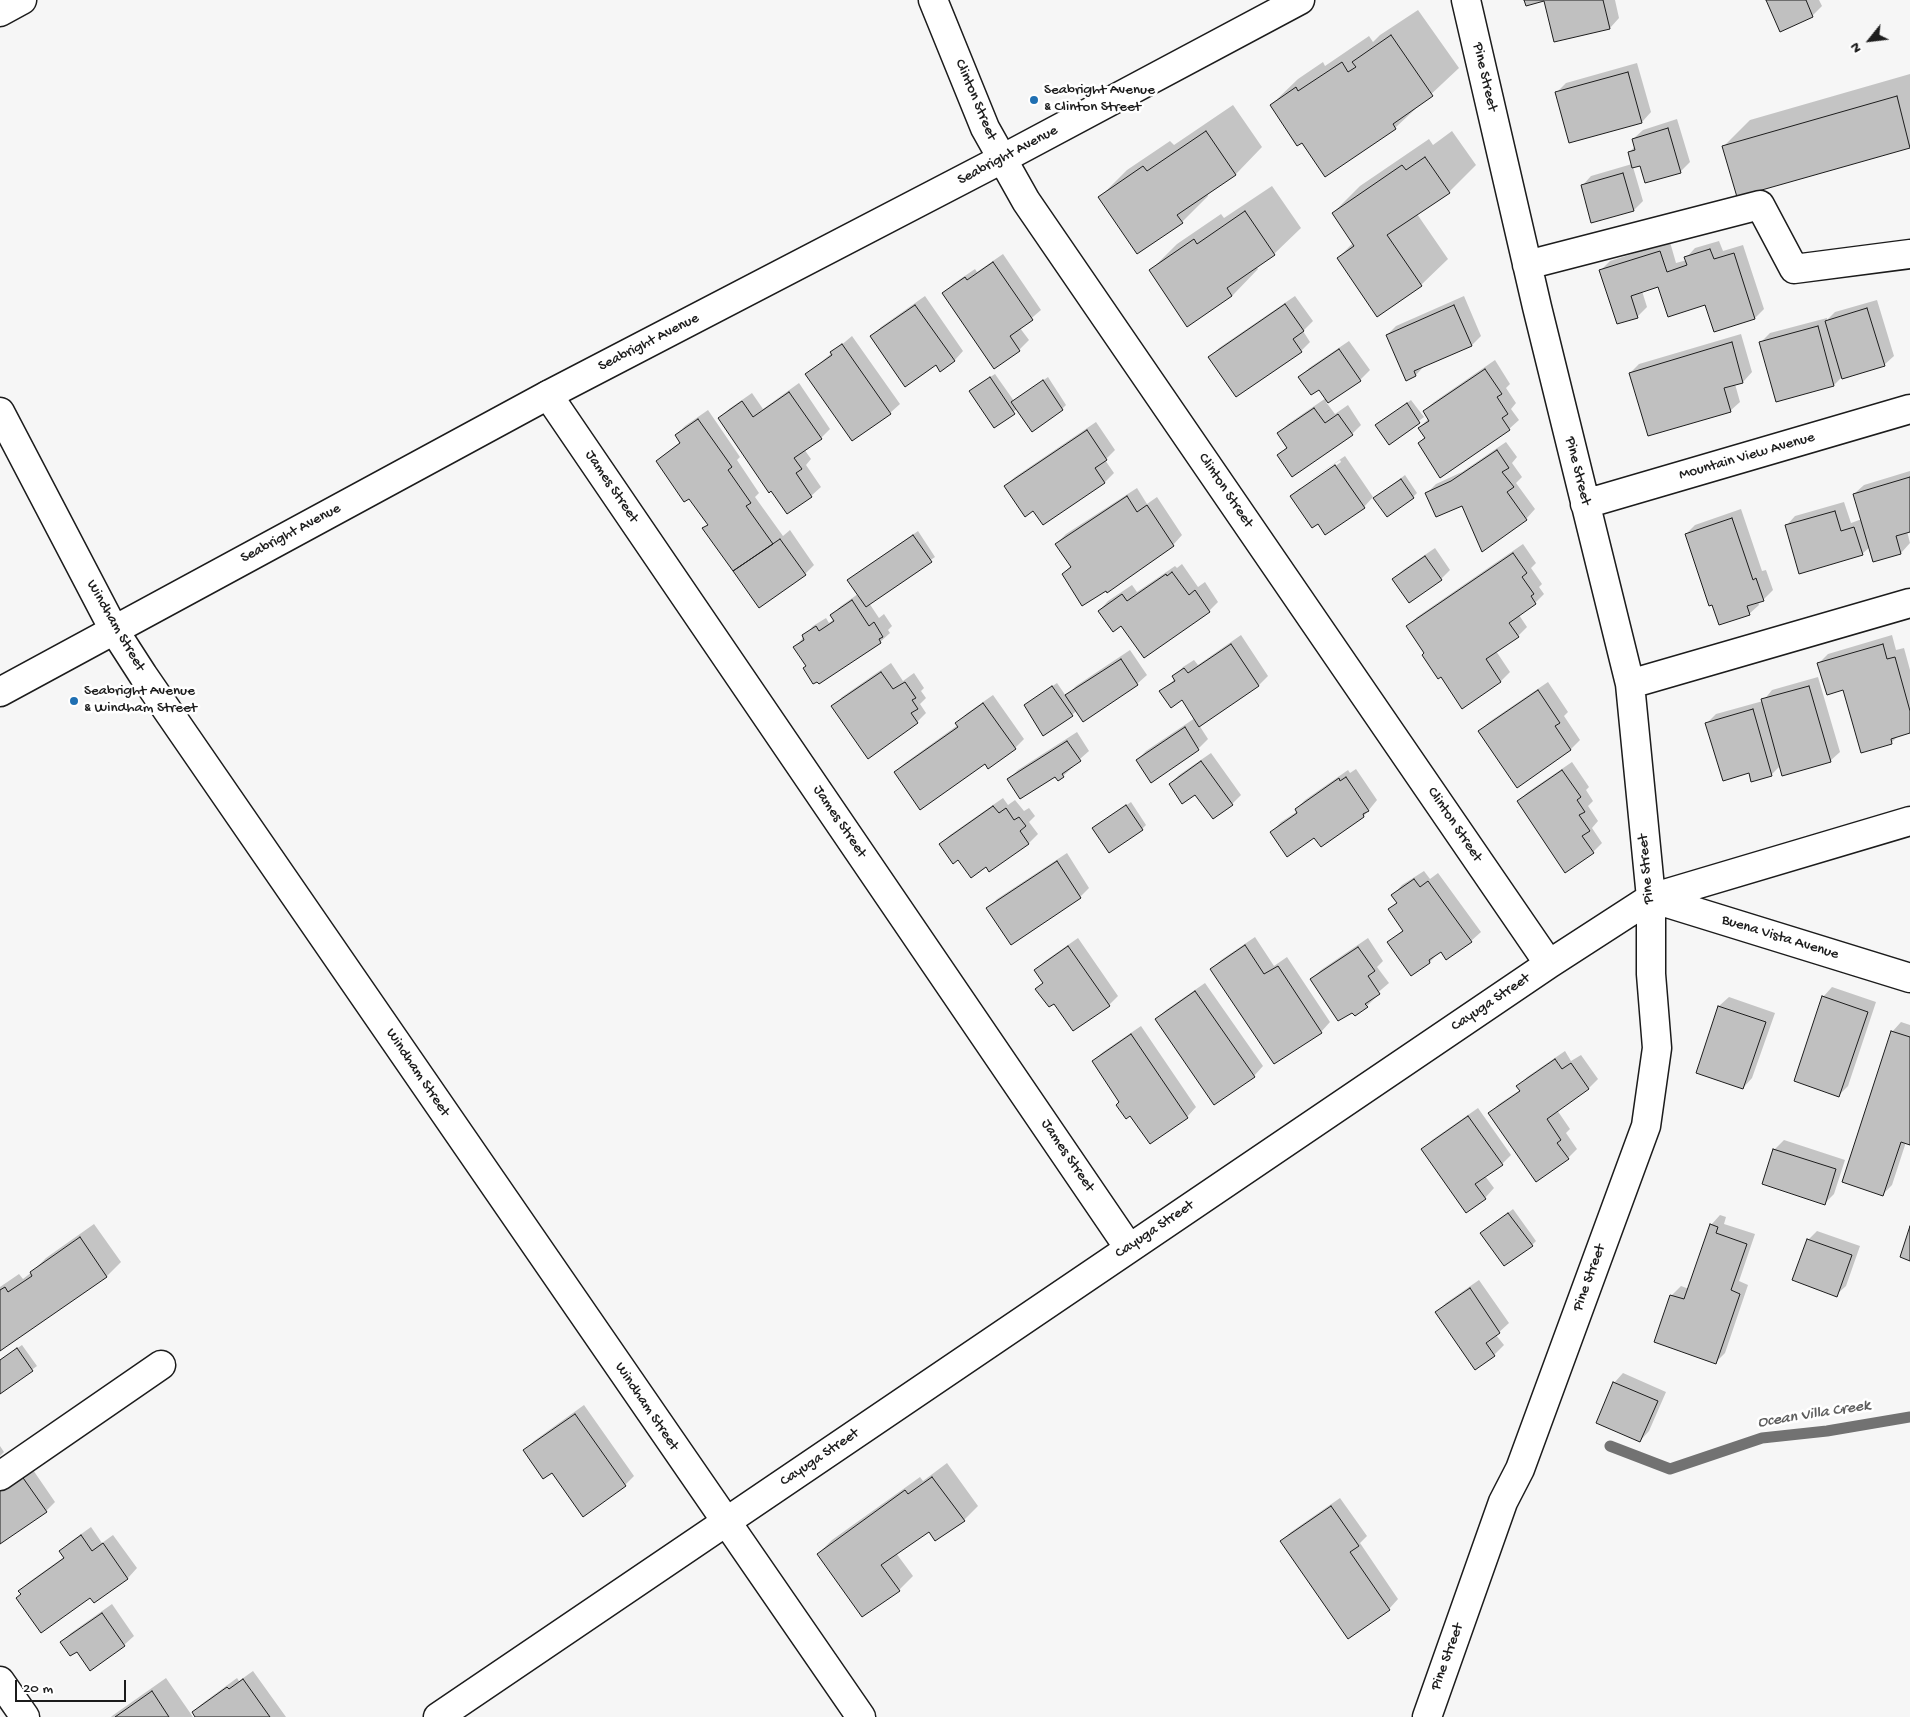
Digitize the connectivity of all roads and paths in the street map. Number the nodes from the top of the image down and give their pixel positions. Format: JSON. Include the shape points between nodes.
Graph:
{"nodes":[{"id":1,"x":22,"y":0,"type":"edge"},
{"id":2,"x":933,"y":0,"type":"edge"},
{"id":3,"x":1300,"y":0,"type":"edge"},
{"id":4,"x":1466,"y":0,"type":"edge"},
{"id":5,"x":0,"y":12,"type":"edge"},
{"id":6,"x":1002,"y":159,"type":"junction"},
{"id":7,"x":1910,"y":254,"type":"edge"},
{"id":8,"x":1527,"y":265,"type":"junction"},
{"id":9,"x":548,"y":395,"type":"junction"},
{"id":10,"x":1910,"y":409,"type":"edge"},
{"id":11,"x":0,"y":412,"type":"edge"},
{"id":12,"x":1585,"y":504,"type":"junction"},
{"id":13,"x":1910,"y":603,"type":"edge"},
{"id":14,"x":114,"y":630,"type":"junction"},
{"id":15,"x":1630,"y":684,"type":"junction"},
{"id":16,"x":0,"y":692,"type":"edge"},
{"id":17,"x":1910,"y":821,"type":"edge"},
{"id":18,"x":1651,"y":898,"type":"junction"},
{"id":19,"x":1549,"y":964,"type":"junction"},
{"id":20,"x":1910,"y":978,"type":"edge"},
{"id":21,"x":1129,"y":1248,"type":"junction"},
{"id":22,"x":161,"y":1365,"type":"dead end"},
{"id":23,"x":0,"y":1476,"type":"edge"},
{"id":24,"x":725,"y":1522,"type":"junction"},
{"id":25,"x":0,"y":1681,"type":"edge"},
{"id":26,"x":25,"y":1717,"type":"edge"},
{"id":27,"x":438,"y":1717,"type":"edge"},
{"id":28,"x":860,"y":1717,"type":"edge"},
{"id":29,"x":1427,"y":1717,"type":"edge"}],
"edges":[{"from":1,"to":5,"type":"street"},
{"from":2,"to":6,"type":"street","name":"Clinton Street","via":[[985,128]]},
{"from":3,"to":6,"type":"street","name":"Seabright Avenue"},
{"from":4,"to":8,"type":"street","name":"Pine Street"},
{"from":6,"to":9,"type":"street","name":"Seabright Avenue"},
{"from":6,"to":19,"type":"street","name":"Clinton Street","via":[[1026,201]]},
{"from":7,"to":8,"type":"street","via":[[1794,268],[1760,205]]},
{"from":8,"to":12,"type":"street","name":"Pine Street"},
{"from":9,"to":14,"type":"street","name":"Seabright Avenue"},
{"from":9,"to":21,"type":"street","name":"James Street"},
{"from":10,"to":12,"type":"street","name":"Mountain View Avenue"},
{"from":11,"to":14,"type":"street","name":"Windham Street"},
{"from":12,"to":15,"type":"street","name":"Pine Street"},
{"from":13,"to":15,"type":"street"},
{"from":14,"to":16,"type":"street","name":"Seabright Avenue"},
{"from":14,"to":24,"type":"street","name":"Windham Street"},
{"from":15,"to":18,"type":"street","name":"Pine Street"},
{"from":17,"to":18,"type":"street","name":"Cayuga Street"},
{"from":18,"to":19,"type":"street","name":"Cayuga Street"},
{"from":18,"to":20,"type":"street","name":"Buena Vista Avenue"},
{"from":18,"to":29,"type":"street","name":"Pine Street","via":[[1651,974],[1657,1048],[1646,1126],[1520,1469],[1503,1502]]},
{"from":19,"to":21,"type":"street","name":"Cayuga Street"},
{"from":21,"to":24,"type":"street","name":"Cayuga Street"},
{"from":22,"to":23,"type":"street"},
{"from":24,"to":27,"type":"street","name":"Cayuga Street"},
{"from":24,"to":28,"type":"street","name":"Windham Street"},
{"from":25,"to":26,"type":"street"}]}
